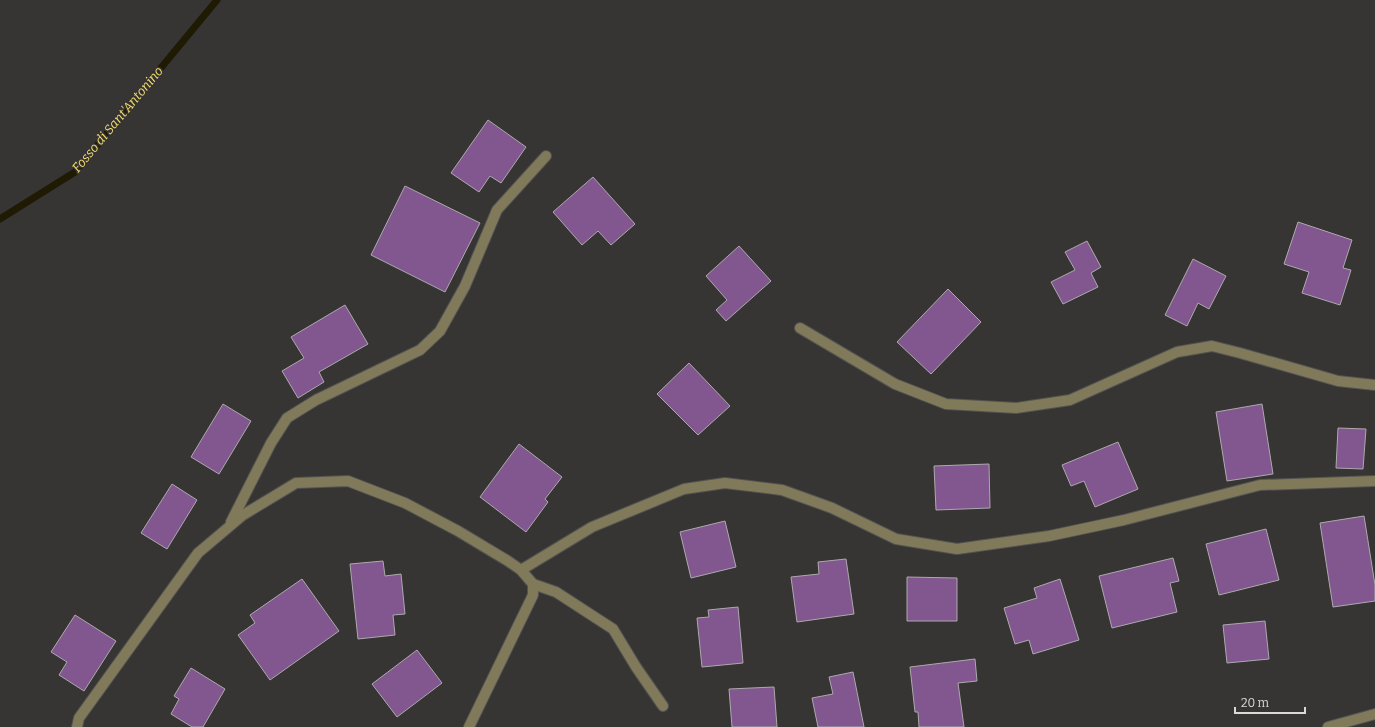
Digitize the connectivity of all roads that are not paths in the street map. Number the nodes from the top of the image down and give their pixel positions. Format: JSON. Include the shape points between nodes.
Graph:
{"nodes":[{"id":1,"x":546,"y":156,"type":"dead end"},
{"id":2,"x":800,"y":328,"type":"dead end"},
{"id":3,"x":1375,"y":385,"type":"edge"},
{"id":4,"x":1375,"y":481,"type":"edge"},
{"id":5,"x":228,"y":528,"type":"junction"},
{"id":6,"x":521,"y":570,"type":"junction"},
{"id":7,"x":533,"y":584,"type":"junction"},
{"id":8,"x":663,"y":706,"type":"dead end"},
{"id":9,"x":1375,"y":714,"type":"edge"},
{"id":10,"x":77,"y":727,"type":"edge"},
{"id":11,"x":470,"y":727,"type":"edge"},
{"id":12,"x":1328,"y":727,"type":"edge"}],
"edges":[{"from":1,"to":5,"type":"street","via":[[497,210],[465,286],[440,331],[420,350],[316,400],[287,418],[271,443]]},
{"from":2,"to":3,"type":"street","via":[[895,384],[946,404],[1016,408],[1070,400],[1178,352],[1212,346],[1338,381]]},
{"from":4,"to":6,"type":"street","via":[[1260,485],[1124,520],[1049,536],[957,549],[896,539],[832,508],[782,490],[724,483],[684,489],[592,527]]},
{"from":5,"to":6,"type":"street","via":[[243,515],[296,483],[348,481],[405,503],[458,531]]},
{"from":5,"to":10,"type":"street","via":[[198,553],[79,718]]},
{"from":6,"to":7,"type":"street"},
{"from":7,"to":8,"type":"street","via":[[556,592],[613,629]]},
{"from":7,"to":11,"type":"street","via":[[533,595]]},
{"from":9,"to":12,"type":"street"}]}
